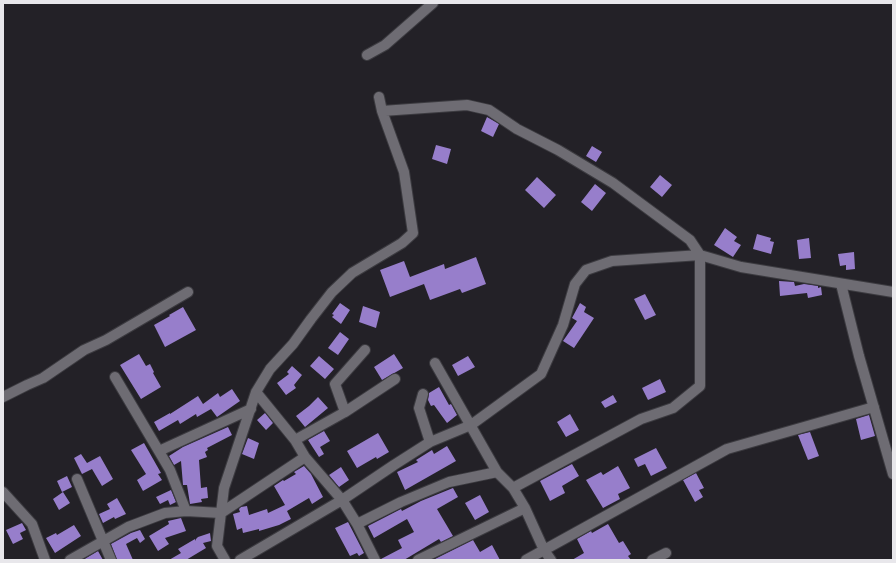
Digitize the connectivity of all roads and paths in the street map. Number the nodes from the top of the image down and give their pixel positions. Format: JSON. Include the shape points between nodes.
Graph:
{"nodes":[{"id":1,"x":433,"y":3,"type":"edge"},
{"id":2,"x":367,"y":55,"type":"dead end"},
{"id":3,"x":379,"y":97,"type":"dead end"},
{"id":4,"x":382,"y":111,"type":"junction"},
{"id":5,"x":700,"y":255,"type":"junction"},
{"id":6,"x":841,"y":284,"type":"junction"},
{"id":7,"x":188,"y":292,"type":"dead end"},
{"id":8,"x":893,"y":292,"type":"edge"},
{"id":9,"x":365,"y":350,"type":"dead end"},
{"id":10,"x":435,"y":363,"type":"dead end"},
{"id":11,"x":115,"y":377,"type":"dead end"},
{"id":12,"x":395,"y":379,"type":"dead end"},
{"id":13,"x":256,"y":392,"type":"junction"},
{"id":14,"x":423,"y":394,"type":"dead end"},
{"id":15,"x":3,"y":397,"type":"edge"},
{"id":16,"x":874,"y":407,"type":"junction"},
{"id":17,"x":251,"y":409,"type":"junction"},
{"id":18,"x":345,"y":412,"type":"junction"},
{"id":19,"x":471,"y":425,"type":"junction"},
{"id":20,"x":295,"y":440,"type":"junction"},
{"id":21,"x":430,"y":442,"type":"junction"},
{"id":22,"x":159,"y":451,"type":"junction"},
{"id":23,"x":305,"y":457,"type":"junction"},
{"id":24,"x":497,"y":472,"type":"junction"},
{"id":25,"x":893,"y":474,"type":"edge"},
{"id":26,"x":77,"y":480,"type":"dead end"},
{"id":27,"x":513,"y":488,"type":"junction"},
{"id":28,"x":3,"y":492,"type":"edge"},
{"id":29,"x":342,"y":500,"type":"junction"},
{"id":30,"x":525,"y":508,"type":"junction"},
{"id":31,"x":186,"y":511,"type":"junction"},
{"id":32,"x":221,"y":513,"type":"junction"},
{"id":33,"x":357,"y":524,"type":"junction"},
{"id":34,"x":103,"y":542,"type":"junction"},
{"id":35,"x":544,"y":550,"type":"junction"},
{"id":36,"x":666,"y":553,"type":"dead end"},
{"id":37,"x":45,"y":560,"type":"edge"},
{"id":38,"x":70,"y":560,"type":"edge"},
{"id":39,"x":111,"y":560,"type":"edge"},
{"id":40,"x":225,"y":560,"type":"edge"},
{"id":41,"x":240,"y":560,"type":"edge"},
{"id":42,"x":375,"y":560,"type":"edge"},
{"id":43,"x":418,"y":560,"type":"edge"},
{"id":44,"x":526,"y":560,"type":"edge"},
{"id":45,"x":551,"y":560,"type":"edge"},
{"id":46,"x":652,"y":560,"type":"edge"}],
"edges":[{"from":1,"to":2,"type":"street","via":[[384,45]]},
{"from":3,"to":4,"type":"street"},
{"from":4,"to":5,"type":"street","via":[[467,105],[489,110],[517,129],[613,183],[690,240]]},
{"from":4,"to":13,"type":"street","via":[[404,172],[413,233],[402,243],[352,273],[332,292],[270,369]]},
{"from":5,"to":6,"type":"street","via":[[741,267]]},
{"from":5,"to":19,"type":"street","via":[[612,261],[586,270],[576,284],[564,325],[541,374]]},
{"from":5,"to":27,"type":"street","via":[[700,386],[673,408],[641,419]]},
{"from":6,"to":8,"type":"street"},
{"from":6,"to":16,"type":"street"},
{"from":7,"to":15,"type":"street","via":[[84,350],[43,378]]},
{"from":9,"to":18,"type":"street","via":[[335,384]]},
{"from":10,"to":19,"type":"street"},
{"from":11,"to":22,"type":"street"},
{"from":12,"to":18,"type":"street"},
{"from":13,"to":17,"type":"street"},
{"from":13,"to":20,"type":"street"},
{"from":14,"to":21,"type":"street","via":[[419,408]]},
{"from":16,"to":25,"type":"street"},
{"from":16,"to":35,"type":"street","via":[[727,449]]},
{"from":17,"to":22,"type":"street"},
{"from":17,"to":32,"type":"street","via":[[224,488]]},
{"from":18,"to":20,"type":"street"},
{"from":19,"to":21,"type":"street"},
{"from":19,"to":24,"type":"street"},
{"from":20,"to":23,"type":"street"},
{"from":21,"to":29,"type":"street"},
{"from":22,"to":31,"type":"street","via":[[170,470]]},
{"from":23,"to":29,"type":"street"},
{"from":23,"to":32,"type":"street"},
{"from":24,"to":27,"type":"street"},
{"from":24,"to":33,"type":"street","via":[[449,482]]},
{"from":26,"to":34,"type":"street"},
{"from":27,"to":30,"type":"street"},
{"from":28,"to":37,"type":"street","via":[[32,524]]},
{"from":29,"to":33,"type":"street"},
{"from":29,"to":41,"type":"street"},
{"from":30,"to":35,"type":"street"},
{"from":30,"to":43,"type":"street"},
{"from":31,"to":32,"type":"street"},
{"from":31,"to":34,"type":"street","via":[[166,513],[128,528]]},
{"from":32,"to":40,"type":"street","via":[[218,546]]},
{"from":33,"to":42,"type":"street"},
{"from":34,"to":38,"type":"street"},
{"from":34,"to":39,"type":"street"},
{"from":35,"to":44,"type":"street"},
{"from":35,"to":45,"type":"street"},
{"from":36,"to":46,"type":"street"}]}
